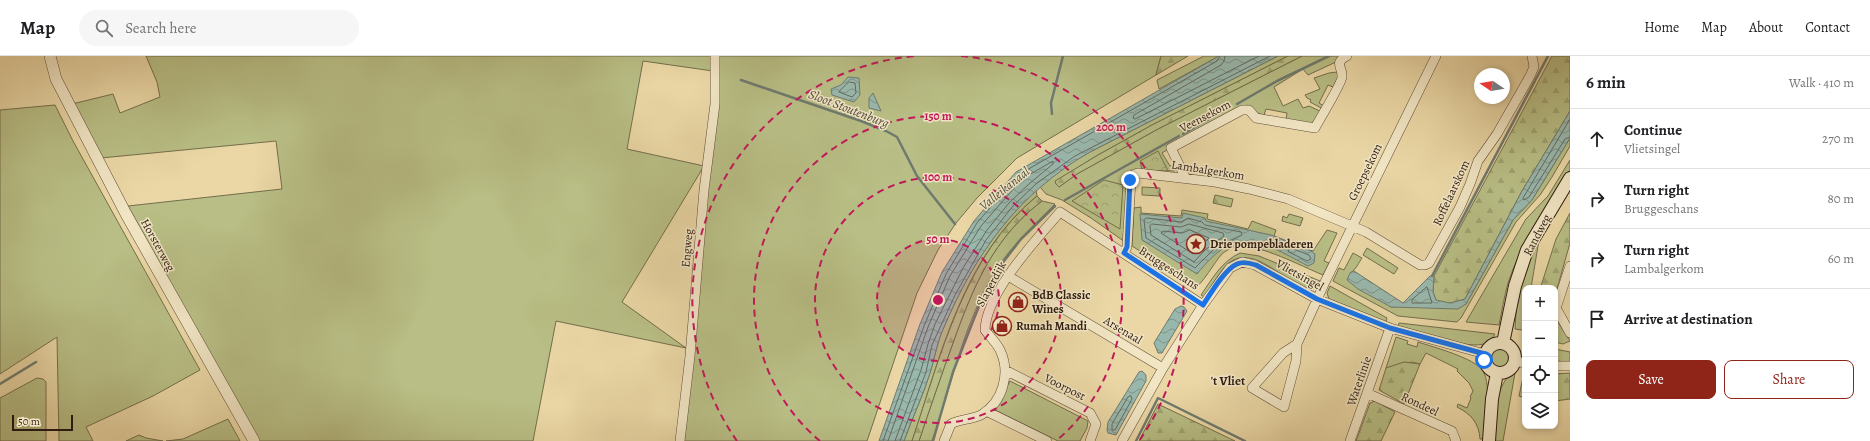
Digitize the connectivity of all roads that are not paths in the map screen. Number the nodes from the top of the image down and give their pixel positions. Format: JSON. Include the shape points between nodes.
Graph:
{"nodes":[{"id":1,"x":50,"y":56,"type":"edge"},
{"id":2,"x":715,"y":56,"type":"edge"},
{"id":3,"x":1347,"y":56,"type":"edge"},
{"id":4,"x":1436,"y":56,"type":"edge"},
{"id":5,"x":1532,"y":56,"type":"edge"},
{"id":6,"x":1185,"y":177,"type":"junction"},
{"id":7,"x":1570,"y":178,"type":"edge"},
{"id":8,"x":1060,"y":212,"type":"joint"},
{"id":9,"x":1352,"y":226,"type":"junction"},
{"id":10,"x":1124,"y":253,"type":"junction"},
{"id":11,"x":1570,"y":266,"type":"edge"},
{"id":12,"x":1008,"y":276,"type":"junction"},
{"id":13,"x":1317,"y":299,"type":"junction"},
{"id":14,"x":1203,"y":305,"type":"junction"},
{"id":15,"x":1390,"y":328,"type":"junction"},
{"id":16,"x":1570,"y":333,"type":"edge"},
{"id":17,"x":1503,"y":343,"type":"junction"},
{"id":18,"x":1297,"y":344,"type":"junction"},
{"id":19,"x":1485,"y":354,"type":"junction"},
{"id":20,"x":1520,"y":362,"type":"edge"},
{"id":21,"x":1558,"y":366,"type":"edge"},
{"id":22,"x":1570,"y":366,"type":"edge"},
{"id":23,"x":1163,"y":368,"type":"junction"},
{"id":24,"x":1005,"y":370,"type":"junction"},
{"id":25,"x":1496,"y":373,"type":"junction"},
{"id":26,"x":1368,"y":393,"type":"junction"},
{"id":27,"x":986,"y":411,"type":"junction"},
{"id":28,"x":1093,"y":440,"type":"edge"},
{"id":29,"x":254,"y":441,"type":"edge"},
{"id":30,"x":680,"y":441,"type":"edge"},
{"id":31,"x":944,"y":441,"type":"edge"},
{"id":32,"x":1047,"y":441,"type":"edge"},
{"id":33,"x":1122,"y":441,"type":"edge"},
{"id":34,"x":1350,"y":441,"type":"edge"},
{"id":35,"x":1456,"y":441,"type":"edge"},
{"id":36,"x":1489,"y":441,"type":"edge"}],
"edges":[{"from":1,"to":29,"type":"street","name":"Horsterweg","via":[[56,79],[126,214]]},
{"from":2,"to":30,"type":"street","name":"Engweg","via":[[715,104],[704,190]]},
{"from":3,"to":6,"type":"street","name":"Veensekom","via":[[1340,62],[1342,78],[1315,128],[1256,118],[1249,110],[1242,110],[1171,148]]},
{"from":4,"to":9,"type":"street","name":"Groepsekom"},
{"from":5,"to":9,"type":"street","name":"Roffelaarskom","via":[[1534,66],[1530,76],[1497,134],[1478,161],[1460,207],[1429,263],[1420,265]]},
{"from":6,"to":9,"type":"street","name":"Lambalgerkom","via":[[1288,199]]},
{"from":6,"to":10,"type":"street","name":"Lambalgerkom","via":[[1138,173],[1133,175],[1130,180],[1127,247]]},
{"from":7,"to":17,"type":"main road","name":"Randweg","via":[[1527,250],[1515,286]]},
{"from":8,"to":10,"type":"street","name":"Bruggeschans"},
{"from":8,"to":12,"type":"street","name":"Slaperdijk"},
{"from":9,"to":13,"type":"street","name":"Groepsekom"},
{"from":10,"to":14,"type":"street","name":"Bruggeschans"},
{"from":11,"to":16,"type":"street","via":[[1556,308]]},
{"from":12,"to":23,"type":"street","name":"Arsenaal"},
{"from":12,"to":24,"type":"street","name":"Slaperdijk","via":[[985,324],[985,330],[1001,351]]},
{"from":13,"to":14,"type":"street","name":"Vlietsingel","via":[[1256,265],[1242,262],[1230,268]]},
{"from":13,"to":15,"type":"street","name":"Vlietsingel"},
{"from":13,"to":18,"type":"street","name":"Groepsekom"},
{"from":14,"to":23,"type":"street","name":"Vlietsingel"},
{"from":15,"to":19,"type":"street","name":"Vlietsingel"},
{"from":15,"to":26,"type":"street","name":"Waterlinie"},
{"from":17,"to":19,"type":"main road","via":[[1492,345]]},
{"from":17,"to":20,"type":"main road","via":[[1512,349]]},
{"from":18,"to":18,"type":"street","via":[[1296,361],[1284,407],[1252,388],[1283,353]]},
{"from":19,"to":25,"type":"main road","via":[[1486,366]]},
{"from":20,"to":25,"type":"main road","via":[[1506,372]]},
{"from":21,"to":22,"type":"street"},
{"from":23,"to":33,"type":"street","name":"Vlietsingel"},
{"from":24,"to":27,"type":"street","name":"Slaperdijk","via":[[1005,380],[1000,393]]},
{"from":24,"to":28,"type":"street","name":"Voorpost","via":[[1090,413],[1096,424]]},
{"from":25,"to":36,"type":"main road"},
{"from":26,"to":34,"type":"street","name":"Waterlinie"},
{"from":26,"to":35,"type":"street","name":"Rondeel","via":[[1452,431]]},
{"from":27,"to":31,"type":"street","name":"Slaperdijk","via":[[974,418],[951,424]]},
{"from":27,"to":32,"type":"street"}]}
